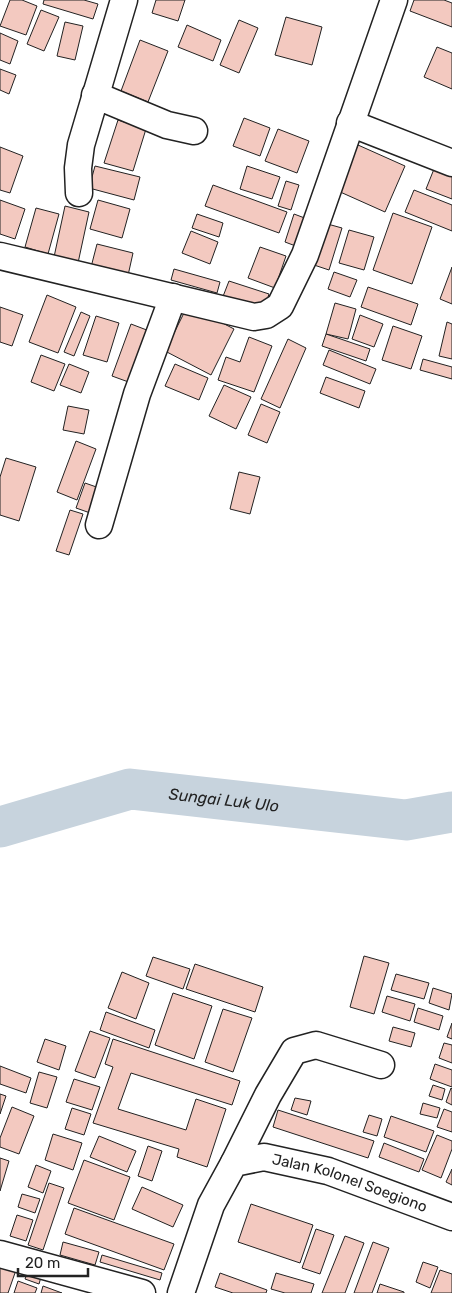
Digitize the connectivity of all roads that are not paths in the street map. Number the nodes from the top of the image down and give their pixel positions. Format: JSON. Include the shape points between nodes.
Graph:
{"nodes":[{"id":1,"x":124,"y":0,"type":"edge"},
{"id":2,"x":394,"y":0,"type":"edge"},
{"id":3,"x":95,"y":95,"type":"junction"},
{"id":4,"x":350,"y":123,"type":"junction"},
{"id":5,"x":194,"y":131,"type":"dead end"},
{"id":6,"x":452,"y":163,"type":"edge"},
{"id":7,"x":79,"y":193,"type":"dead end"},
{"id":8,"x":0,"y":256,"type":"edge"},
{"id":9,"x":173,"y":298,"type":"junction"},
{"id":10,"x":99,"y":525,"type":"dead end"},
{"id":11,"x":381,"y":1065,"type":"dead end"},
{"id":12,"x":234,"y":1164,"type":"junction"},
{"id":13,"x":452,"y":1217,"type":"edge"},
{"id":14,"x":0,"y":1254,"type":"edge"},
{"id":15,"x":142,"y":1293,"type":"edge"},
{"id":16,"x":181,"y":1293,"type":"edge"}],
"edges":[{"from":1,"to":3,"type":"street"},
{"from":2,"to":4,"type":"street"},
{"from":3,"to":5,"type":"street","via":[[167,124]]},
{"from":3,"to":7,"type":"street","via":[[81,146]]},
{"from":4,"to":6,"type":"street"},
{"from":4,"to":9,"type":"street","via":[[305,255],[280,306],[266,315],[254,317]]},
{"from":8,"to":9,"type":"street"},
{"from":9,"to":10,"type":"street","via":[[137,394]]},
{"from":11,"to":12,"type":"street","via":[[316,1045],[294,1051]]},
{"from":12,"to":13,"type":"street","name":"Jalan Kolonel Soegiono","via":[[264,1157],[328,1171]]},
{"from":12,"to":16,"type":"street","via":[[211,1205]]},
{"from":14,"to":15,"type":"street"}]}
